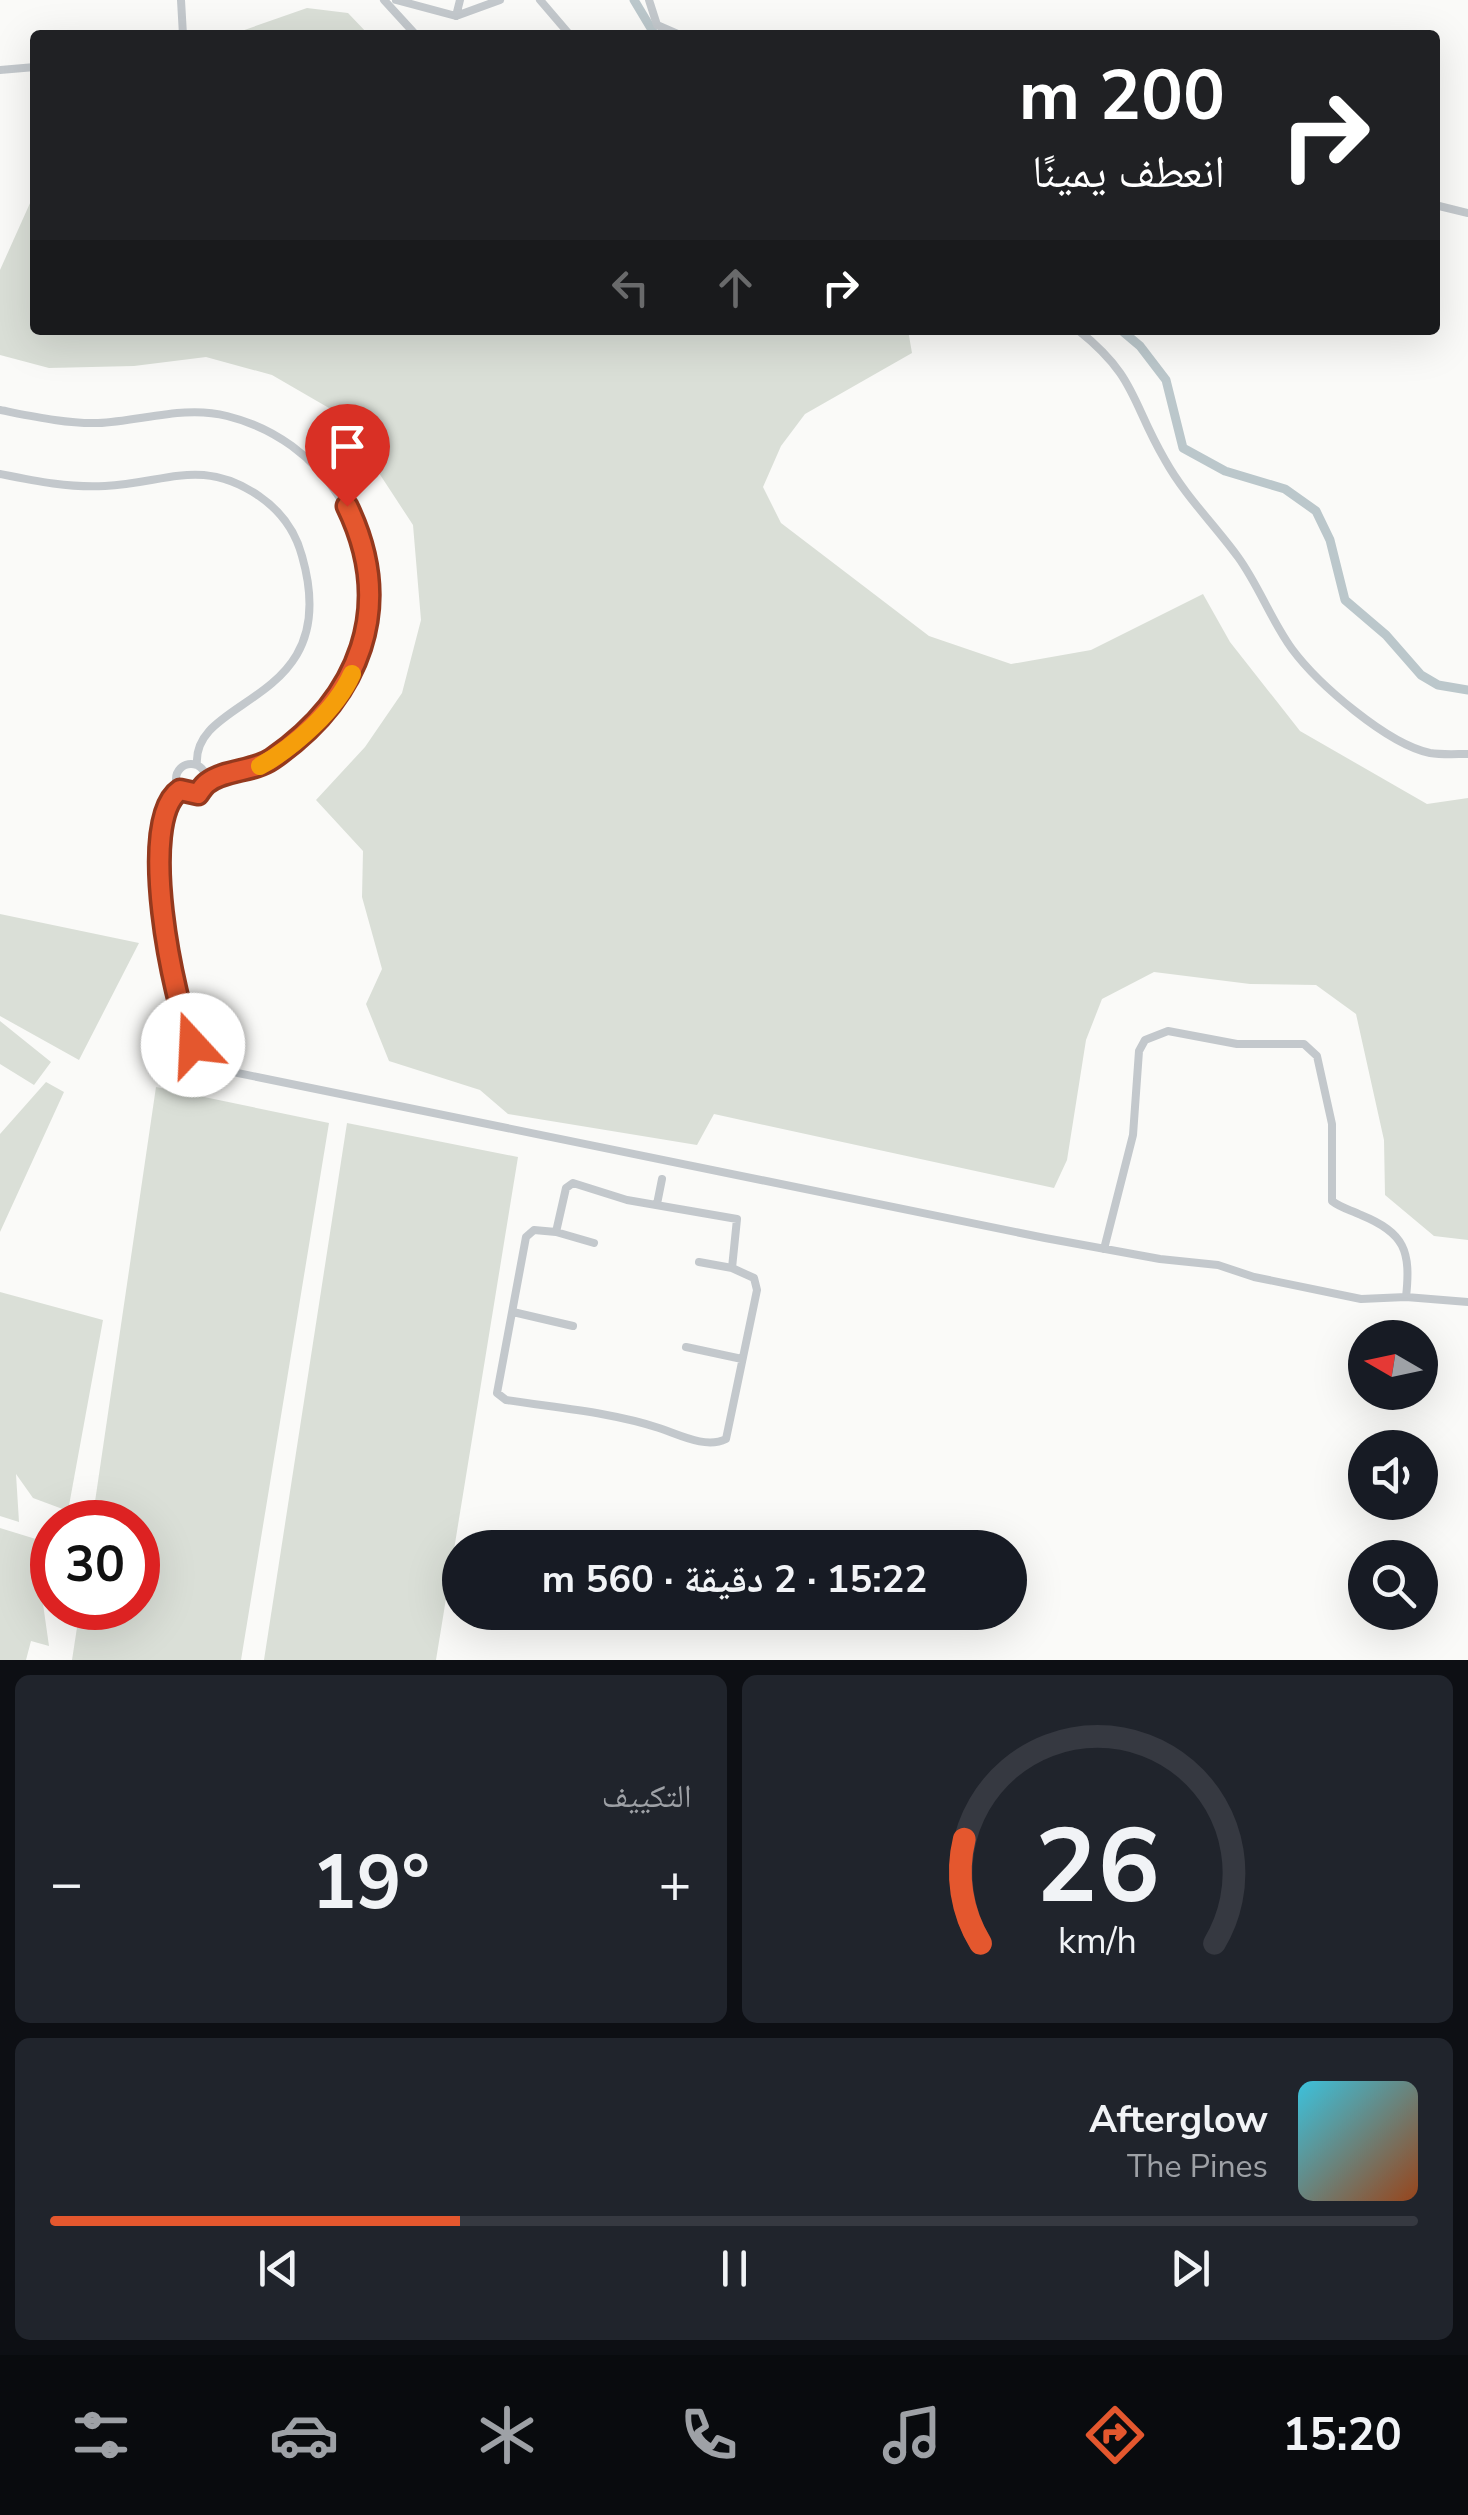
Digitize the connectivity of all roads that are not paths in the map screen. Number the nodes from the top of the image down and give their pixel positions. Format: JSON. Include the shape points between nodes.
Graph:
{"nodes":[{"id":1,"x":181,"y":0,"type":"edge"},
{"id":2,"x":384,"y":0,"type":"edge"},
{"id":3,"x":396,"y":0,"type":"edge"},
{"id":4,"x":460,"y":0,"type":"edge"},
{"id":5,"x":500,"y":0,"type":"edge"},
{"id":6,"x":540,"y":0,"type":"edge"},
{"id":7,"x":649,"y":0,"type":"edge"},
{"id":8,"x":456,"y":16,"type":"junction"},
{"id":9,"x":183,"y":30,"type":"edge"},
{"id":10,"x":411,"y":30,"type":"edge"},
{"id":11,"x":566,"y":30,"type":"edge"},
{"id":12,"x":661,"y":30,"type":"edge"},
{"id":13,"x":30,"y":67,"type":"edge"},
{"id":14,"x":0,"y":70,"type":"edge"},
{"id":15,"x":1440,"y":206,"type":"edge"},
{"id":16,"x":1468,"y":212,"type":"edge"},
{"id":17,"x":1084,"y":335,"type":"edge"},
{"id":18,"x":0,"y":410,"type":"edge"},
{"id":19,"x":0,"y":474,"type":"edge"},
{"id":20,"x":1468,"y":754,"type":"edge"},
{"id":21,"x":197,"y":765,"type":"junction"},
{"id":22,"x":206,"y":783,"type":"junction"},
{"id":23,"x":180,"y":790,"type":"junction"},
{"id":24,"x":662,"y":1179,"type":"dead end"},
{"id":25,"x":657,"y":1204,"type":"junction"},
{"id":26,"x":556,"y":1232,"type":"junction"},
{"id":27,"x":594,"y":1243,"type":"dead end"},
{"id":28,"x":1104,"y":1249,"type":"junction"},
{"id":29,"x":699,"y":1262,"type":"dead end"},
{"id":30,"x":732,"y":1268,"type":"junction"},
{"id":31,"x":1406,"y":1296,"type":"junction"},
{"id":32,"x":1468,"y":1302,"type":"edge"},
{"id":33,"x":513,"y":1312,"type":"junction"},
{"id":34,"x":573,"y":1326,"type":"dead end"},
{"id":35,"x":686,"y":1347,"type":"dead end"},
{"id":36,"x":742,"y":1359,"type":"junction"}],
"edges":[{"from":1,"to":9,"type":"street"},
{"from":2,"to":10,"type":"street"},
{"from":3,"to":8,"type":"street"},
{"from":4,"to":8,"type":"street"},
{"from":5,"to":8,"type":"street"},
{"from":6,"to":11,"type":"street"},
{"from":7,"to":12,"type":"street"},
{"from":13,"to":14,"type":"street"},
{"from":15,"to":16,"type":"street"},
{"from":17,"to":20,"type":"street","via":[[1123,373],[1168,466],[1240,560],[1294,651],[1384,732],[1430,752]]},
{"from":18,"to":22,"type":"street","via":[[97,423],[224,415],[291,445],[347,506],[368,591],[350,680],[274,758]]},
{"from":19,"to":21,"type":"street","via":[[77,486],[213,475],[243,486],[282,514],[307,573],[306,632],[284,674],[203,736]]},
{"from":21,"to":22,"type":"street"},
{"from":21,"to":23,"type":"street","via":[[178,771]]},
{"from":22,"to":23,"type":"street","via":[[193,795]]},
{"from":23,"to":28,"type":"street","via":[[171,796],[160,829],[175,996],[193,1045],[223,1070]]},
{"from":24,"to":25,"type":"street"},
{"from":25,"to":26,"type":"street","via":[[572,1183]]},
{"from":25,"to":30,"type":"street","via":[[737,1219]]},
{"from":26,"to":27,"type":"street"},
{"from":26,"to":33,"type":"street","via":[[534,1230],[526,1237]]},
{"from":28,"to":31,"type":"street","via":[[1218,1264],[1361,1299]]},
{"from":28,"to":31,"type":"street","via":[[1128,1162],[1145,1040],[1168,1031],[1237,1044],[1304,1044],[1317,1056],[1332,1124],[1332,1201],[1380,1222],[1400,1240],[1408,1262]]},
{"from":29,"to":30,"type":"street"},
{"from":30,"to":36,"type":"street","via":[[754,1278],[757,1290]]},
{"from":31,"to":32,"type":"street"},
{"from":33,"to":34,"type":"street"},
{"from":33,"to":36,"type":"street","via":[[497,1393],[502,1399],[717,1444],[726,1439]]},
{"from":35,"to":36,"type":"street"}]}
